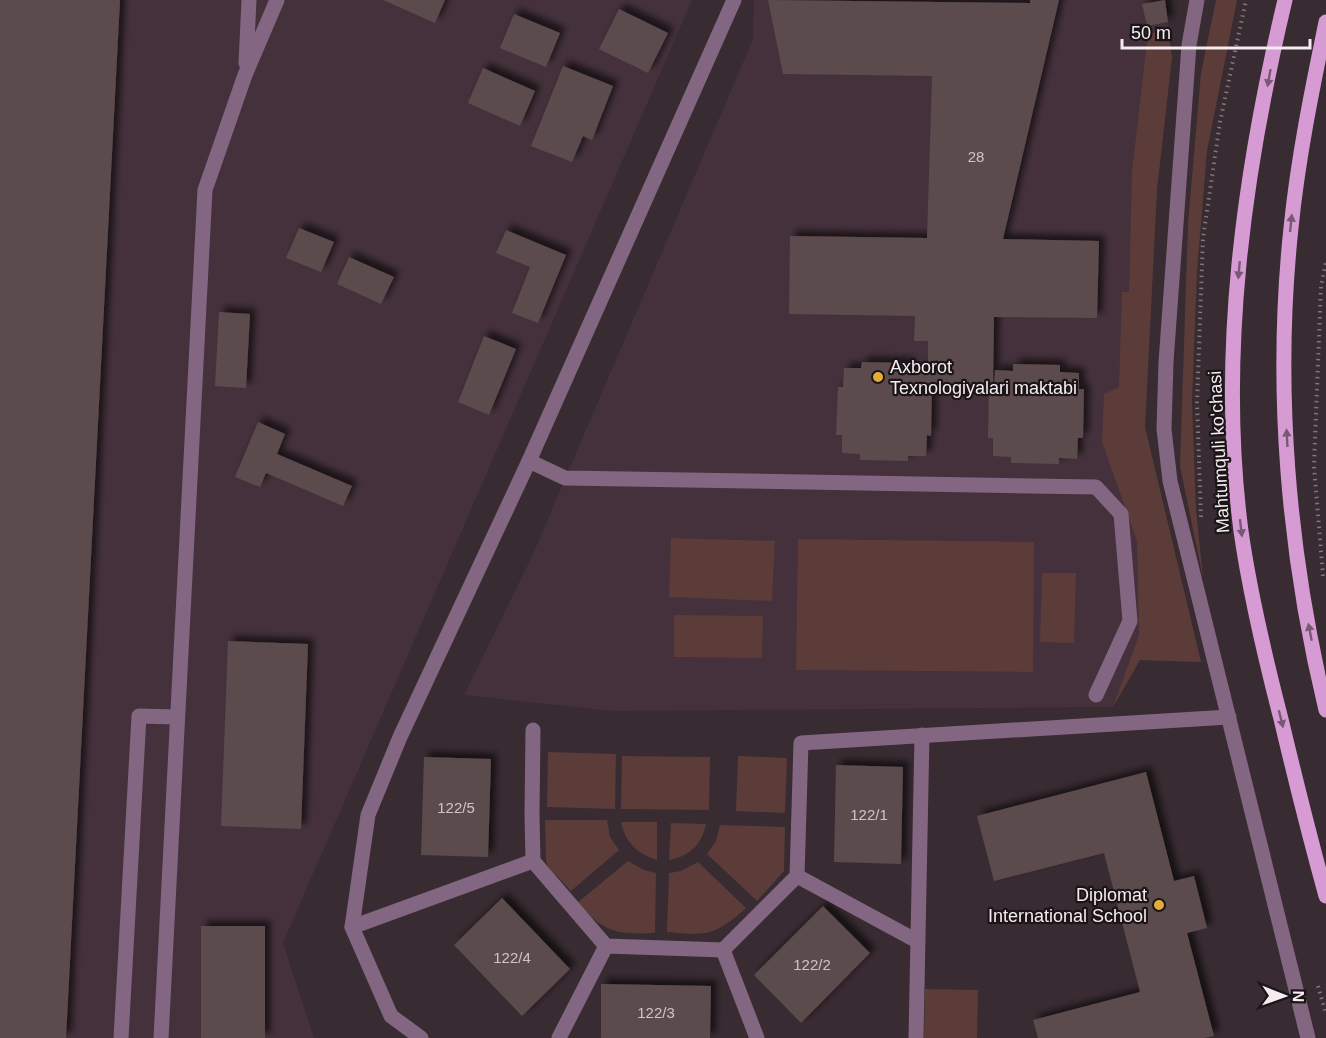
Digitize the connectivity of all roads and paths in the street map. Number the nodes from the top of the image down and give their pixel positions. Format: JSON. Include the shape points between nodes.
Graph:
{"nodes":[{"id":1,"x":249,"y":0,"type":"edge"},
{"id":2,"x":277,"y":0,"type":"edge"},
{"id":3,"x":734,"y":0,"type":"edge"},
{"id":4,"x":1197,"y":0,"type":"edge"},
{"id":5,"x":1285,"y":0,"type":"edge"},
{"id":6,"x":1326,"y":22,"type":"edge"},
{"id":7,"x":245,"y":75,"type":"junction"},
{"id":8,"x":1326,"y":262,"type":"edge"},
{"id":9,"x":529,"y":461,"type":"junction"},
{"id":10,"x":1323,"y":584,"type":"dead end"},
{"id":11,"x":1096,"y":695,"type":"dead end"},
{"id":12,"x":1326,"y":710,"type":"edge"},
{"id":13,"x":177,"y":717,"type":"junction"},
{"id":14,"x":1229,"y":717,"type":"junction"},
{"id":15,"x":533,"y":730,"type":"dead end"},
{"id":16,"x":922,"y":735,"type":"junction"},
{"id":17,"x":533,"y":861,"type":"junction"},
{"id":18,"x":798,"y":876,"type":"junction"},
{"id":19,"x":1326,"y":896,"type":"edge"},
{"id":20,"x":352,"y":927,"type":"junction"},
{"id":21,"x":917,"y":941,"type":"junction"},
{"id":22,"x":606,"y":946,"type":"junction"},
{"id":23,"x":723,"y":950,"type":"junction"},
{"id":24,"x":121,"y":1038,"type":"edge"},
{"id":25,"x":161,"y":1038,"type":"edge"},
{"id":26,"x":420,"y":1038,"type":"edge"},
{"id":27,"x":559,"y":1038,"type":"edge"},
{"id":28,"x":757,"y":1038,"type":"edge"},
{"id":29,"x":916,"y":1038,"type":"edge"},
{"id":30,"x":1308,"y":1038,"type":"edge"}],
"edges":[{"from":1,"to":7,"type":"lane"},
{"from":2,"to":7,"type":"lane"},
{"from":3,"to":9,"type":"lane"},
{"from":4,"to":14,"type":"lane","via":[[1186,79],[1164,429],[1170,481]]},
{"from":5,"to":19,"type":"main road","name":"Mahtumquli ko'chasi","one_way":true,"via":[[1244,219],[1236,308],[1234,441],[1241,528],[1256,616]]},
{"from":12,"to":6,"type":"main road","one_way":true,"via":[[1294,536],[1285,393],[1293,206]]},
{"from":7,"to":13,"type":"lane","via":[[205,190]]},
{"from":8,"to":10,"type":"path","via":[[1321,286],[1314,466]]},
{"from":9,"to":11,"type":"lane","via":[[565,478],[1096,487],[1121,514],[1130,621]]},
{"from":9,"to":20,"type":"lane","via":[[399,737],[368,815]]},
{"from":13,"to":24,"type":"lane","via":[[139,716]]},
{"from":13,"to":25,"type":"lane"},
{"from":14,"to":16,"type":"lane"},
{"from":14,"to":30,"type":"lane"},
{"from":15,"to":17,"type":"lane"},
{"from":16,"to":18,"type":"lane","via":[[801,743]]},
{"from":16,"to":21,"type":"lane"},
{"from":17,"to":20,"type":"lane"},
{"from":17,"to":22,"type":"lane"},
{"from":18,"to":21,"type":"lane"},
{"from":18,"to":23,"type":"lane"},
{"from":20,"to":26,"type":"lane","via":[[391,1016]]},
{"from":21,"to":29,"type":"lane"},
{"from":22,"to":23,"type":"lane"},
{"from":22,"to":27,"type":"lane"},
{"from":23,"to":28,"type":"lane"}]}
